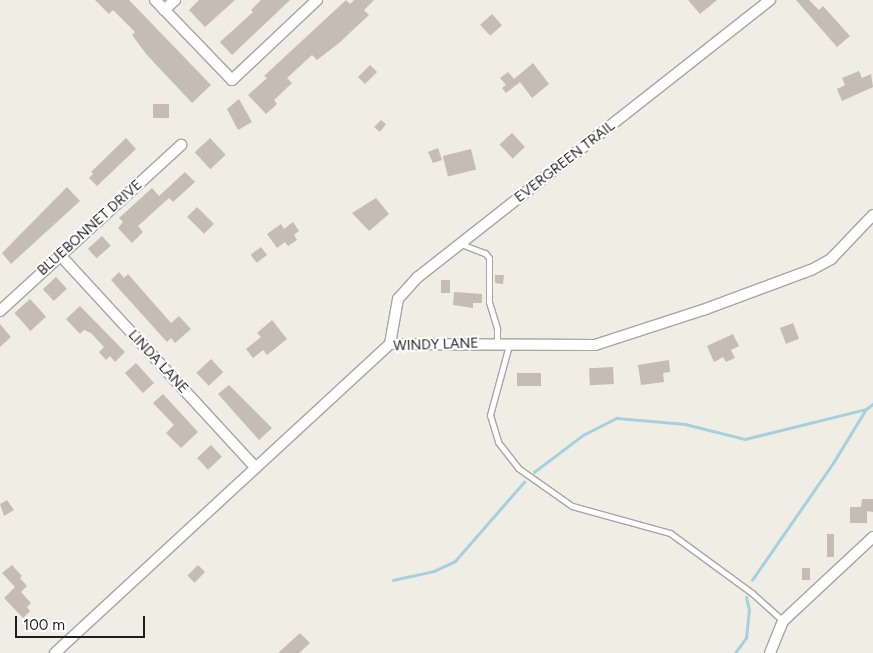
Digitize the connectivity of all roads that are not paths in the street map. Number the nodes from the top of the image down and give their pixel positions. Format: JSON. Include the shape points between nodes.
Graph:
{"nodes":[{"id":1,"x":155,"y":0,"type":"edge"},
{"id":2,"x":175,"y":0,"type":"edge"},
{"id":3,"x":317,"y":0,"type":"edge"},
{"id":4,"x":770,"y":0,"type":"edge"},
{"id":5,"x":164,"y":10,"type":"junction"},
{"id":6,"x":181,"y":145,"type":"dead end"},
{"id":7,"x":873,"y":215,"type":"edge"},
{"id":8,"x":459,"y":243,"type":"junction"},
{"id":9,"x":60,"y":255,"type":"junction"},
{"id":10,"x":0,"y":311,"type":"edge"},
{"id":11,"x":497,"y":343,"type":"junction"},
{"id":12,"x":390,"y":344,"type":"junction"},
{"id":13,"x":509,"y":345,"type":"junction"},
{"id":14,"x":256,"y":468,"type":"junction"},
{"id":15,"x":873,"y":537,"type":"edge"},
{"id":16,"x":783,"y":621,"type":"junction"},
{"id":17,"x":55,"y":653,"type":"edge"},
{"id":18,"x":770,"y":653,"type":"edge"}],
"edges":[{"from":1,"to":5,"type":"street"},
{"from":2,"to":5,"type":"street"},
{"from":3,"to":5,"type":"street","via":[[232,80]]},
{"from":4,"to":8,"type":"street","name":"EVERGREEN TRAIL","via":[[654,94]]},
{"from":6,"to":9,"type":"street","name":"BLUEBONNET DRIVE"},
{"from":7,"to":13,"type":"street","name":"WINDY LANE","via":[[831,259],[703,310],[595,345]]},
{"from":8,"to":11,"type":"lane","via":[[485,253],[489,258],[489,302],[497,329]]},
{"from":8,"to":12,"type":"street","name":"EVERGREEN TRAIL","via":[[405,288],[395,308]]},
{"from":9,"to":10,"type":"street","name":"BLUEBONNET DRIVE"},
{"from":9,"to":14,"type":"street","name":"LINDA LANE"},
{"from":11,"to":12,"type":"street","name":"WINDY LANE"},
{"from":11,"to":13,"type":"street","name":"WINDY LANE"},
{"from":12,"to":14,"type":"street","name":"WINDY LANE"},
{"from":13,"to":16,"type":"lane","via":[[490,415],[498,442],[518,468],[572,506],[670,533],[752,593]]},
{"from":14,"to":17,"type":"street","name":"WINDY LANE"},
{"from":15,"to":16,"type":"street"},
{"from":16,"to":18,"type":"street"}]}
